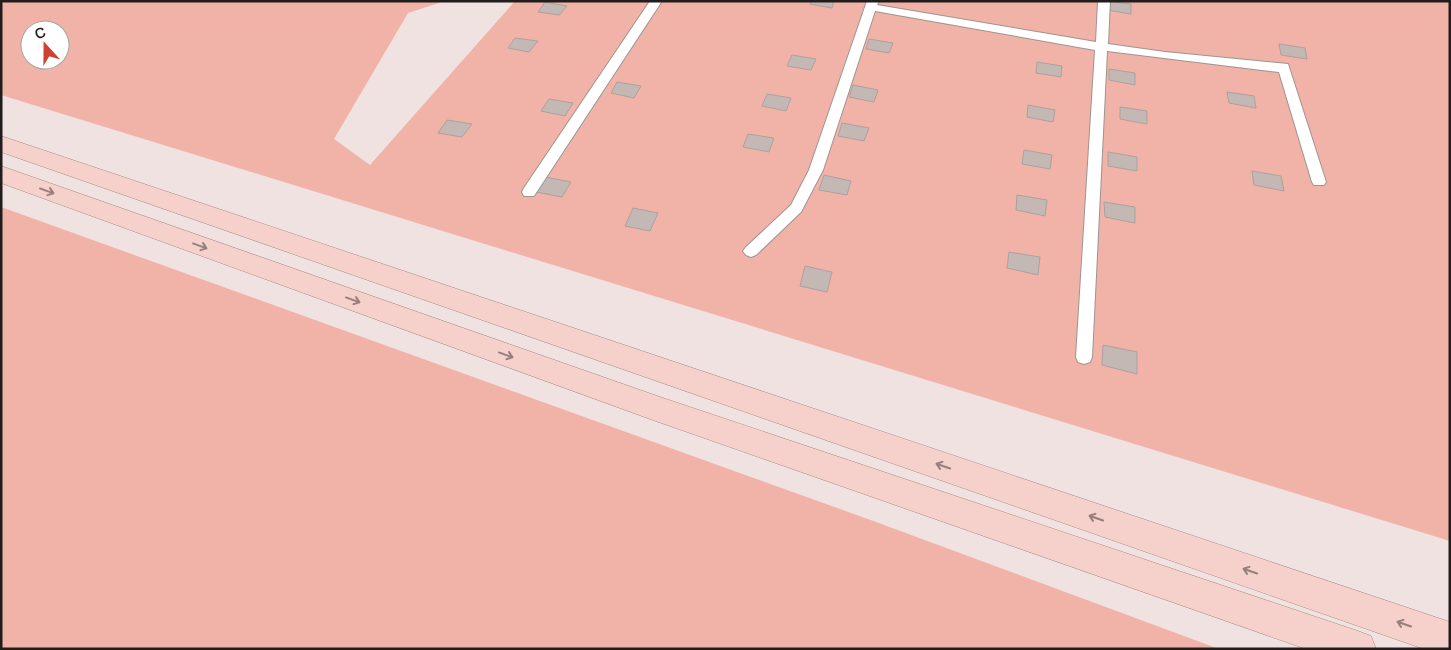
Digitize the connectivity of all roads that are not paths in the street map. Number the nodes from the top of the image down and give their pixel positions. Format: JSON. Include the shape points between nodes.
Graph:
{"nodes":[{"id":1,"x":656,"y":1,"type":"edge"},
{"id":2,"x":1104,"y":1,"type":"edge"},
{"id":3,"x":872,"y":4,"type":"edge"},
{"id":4,"x":1101,"y":47,"type":"junction"},
{"id":5,"x":1284,"y":68,"type":"joint"},
{"id":6,"x":1,"y":144,"type":"edge"},
{"id":7,"x":1,"y":174,"type":"edge"},
{"id":8,"x":1319,"y":182,"type":"dead end"},
{"id":9,"x":529,"y":192,"type":"dead end"},
{"id":10,"x":750,"y":251,"type":"dead end"},
{"id":11,"x":1084,"y":357,"type":"dead end"},
{"id":12,"x":1450,"y":640,"type":"edge"},
{"id":13,"x":1358,"y":649,"type":"edge"}],
"edges":[{"from":1,"to":9,"type":"lane"},
{"from":2,"to":4,"type":"lane"},
{"from":3,"to":4,"type":"lane"},
{"from":3,"to":10,"type":"lane","via":[[816,170],[796,208]]},
{"from":4,"to":5,"type":"lane"},
{"from":4,"to":11,"type":"lane"},
{"from":5,"to":8,"type":"lane"},
{"from":12,"to":6,"type":"highway","one_way":true},
{"from":7,"to":13,"type":"highway","one_way":true,"via":[[660,410]]}]}
